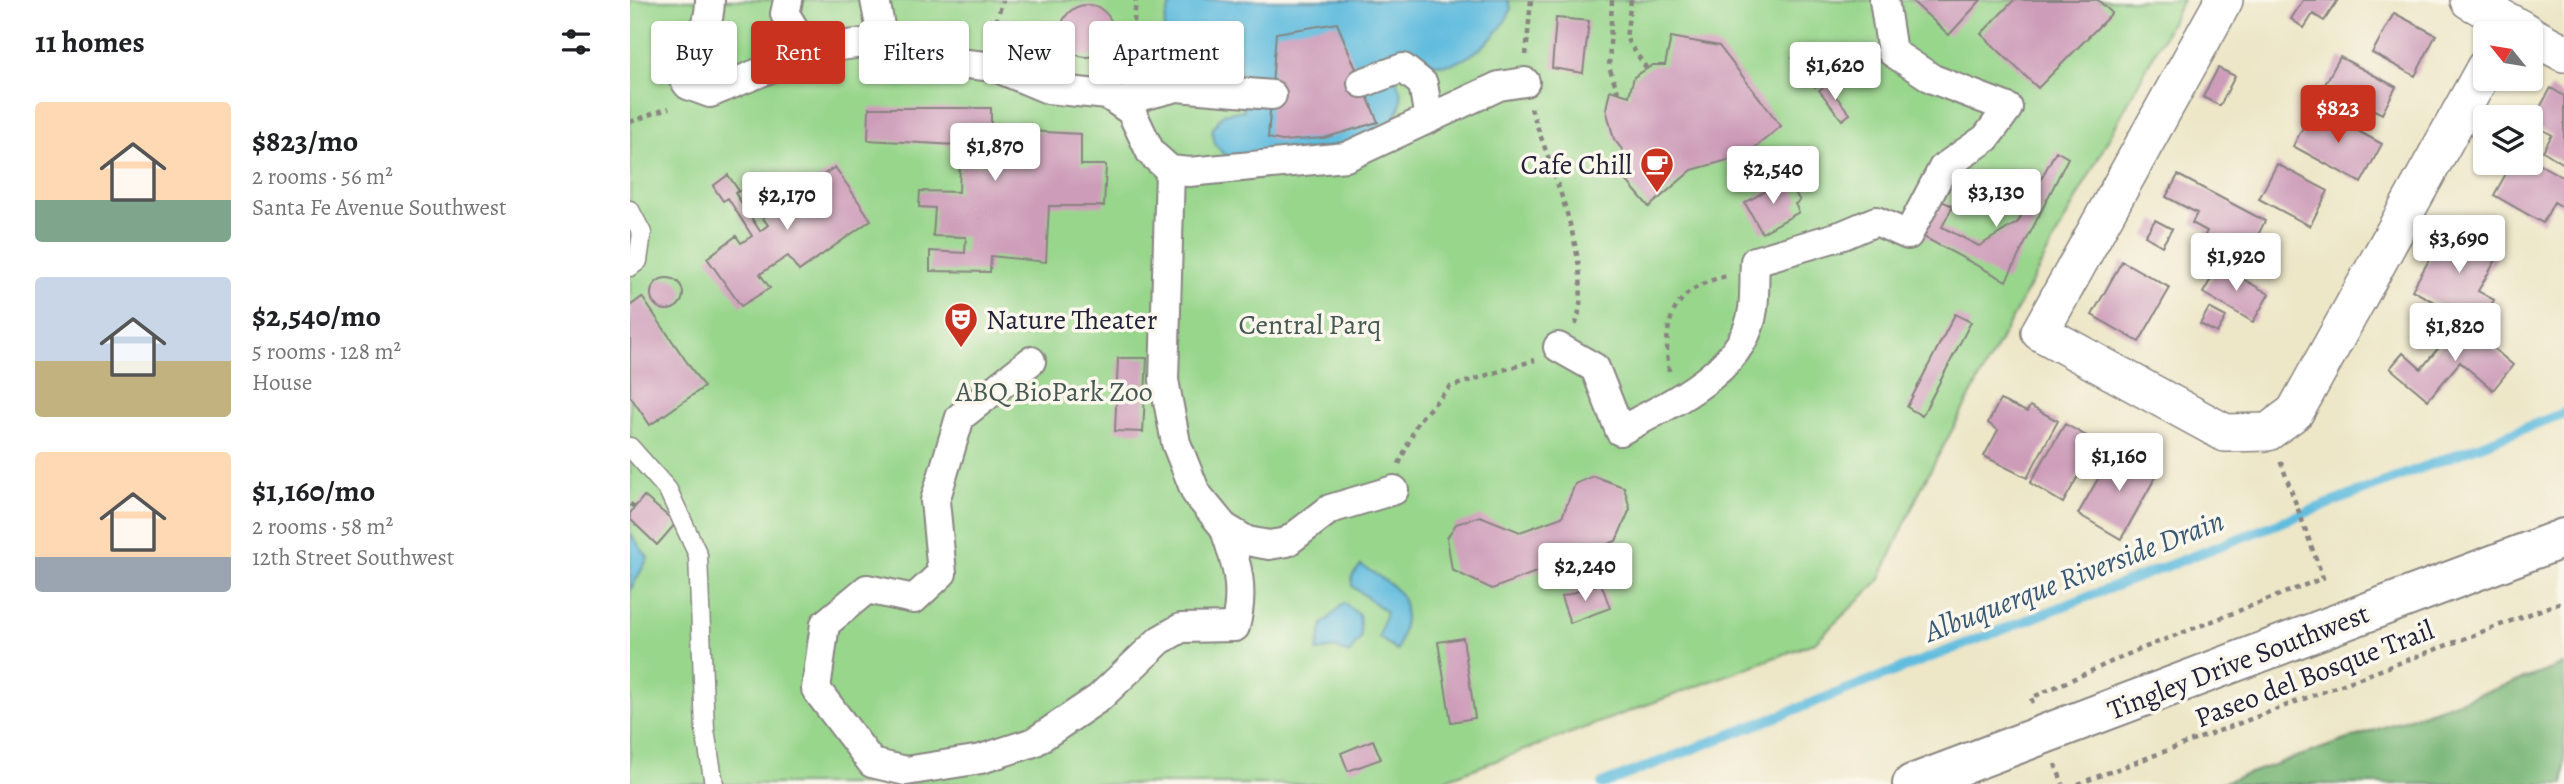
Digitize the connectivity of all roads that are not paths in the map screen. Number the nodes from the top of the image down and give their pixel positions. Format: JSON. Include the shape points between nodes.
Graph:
{"nodes":[{"id":1,"x":710,"y":0,"type":"edge"},
{"id":2,"x":788,"y":0,"type":"edge"},
{"id":3,"x":875,"y":0,"type":"edge"},
{"id":4,"x":1884,"y":0,"type":"edge"},
{"id":5,"x":2224,"y":0,"type":"edge"},
{"id":6,"x":2469,"y":0,"type":"edge"},
{"id":7,"x":789,"y":21,"type":"edge"},
{"id":8,"x":879,"y":21,"type":"edge"},
{"id":9,"x":2511,"y":21,"type":"edge"},
{"id":10,"x":2543,"y":40,"type":"edge"},
{"id":11,"x":2564,"y":53,"type":"edge"},
{"id":12,"x":969,"y":64,"type":"edge"},
{"id":13,"x":751,"y":76,"type":"edge"},
{"id":14,"x":1525,"y":82,"type":"road end"},
{"id":15,"x":1362,"y":83,"type":"dead end"},
{"id":16,"x":2473,"y":90,"type":"edge"},
{"id":17,"x":1272,"y":95,"type":"dead end"},
{"id":18,"x":1113,"y":99,"type":"junction"},
{"id":19,"x":1429,"y":119,"type":"junction"},
{"id":20,"x":1170,"y":170,"type":"junction"},
{"id":21,"x":630,"y":210,"type":"edge"},
{"id":22,"x":630,"y":267,"type":"edge"},
{"id":23,"x":1558,"y":347,"type":"road end"},
{"id":24,"x":1031,"y":361,"type":"dead end"},
{"id":25,"x":630,"y":447,"type":"edge"},
{"id":26,"x":1394,"y":490,"type":"road end"},
{"id":27,"x":1224,"y":527,"type":"junction"},
{"id":28,"x":2564,"y":538,"type":"edge"},
{"id":29,"x":714,"y":784,"type":"edge"},
{"id":30,"x":1912,"y":784,"type":"edge"}],
"edges":[{"from":1,"to":13,"type":"street","via":[[703,37],[677,69],[688,85],[710,93]]},
{"from":2,"to":7,"type":"street","via":[[785,15]]},
{"from":3,"to":8,"type":"street"},
{"from":4,"to":23,"type":"street","via":[[1892,52],[1933,79],[2008,108],[1986,138],[1943,168],[1909,235],[1876,221],[1843,236],[1755,261],[1753,311],[1732,359],[1682,397],[1620,431],[1595,368]]},
{"from":5,"to":16,"type":"street","via":[[2040,332],[2225,433],[2273,444]]},
{"from":6,"to":9,"type":"street"},
{"from":10,"to":11,"type":"street"},
{"from":12,"to":18,"type":"street","via":[[995,67],[1048,89]]},
{"from":14,"to":19,"type":"street","via":[[1499,86]]},
{"from":15,"to":19,"type":"street","via":[[1403,68],[1423,84]]},
{"from":17,"to":18,"type":"street","via":[[1177,87]]},
{"from":18,"to":20,"type":"street","via":[[1131,111],[1151,153]]},
{"from":19,"to":20,"type":"street","via":[[1346,157],[1219,170]]},
{"from":20,"to":27,"type":"street","via":[[1164,380],[1169,415],[1196,493]]},
{"from":21,"to":22,"type":"lane","via":[[642,233],[638,261]]},
{"from":24,"to":27,"type":"street","via":[[960,417],[935,501],[942,573],[914,599],[867,589],[825,624],[816,689],[872,763],[906,771],[981,759],[1034,742],[1099,698],[1160,640],[1181,628],[1235,626],[1242,600],[1237,562]]},
{"from":25,"to":29,"type":"lane","via":[[668,489],[698,555],[705,730]]},
{"from":26,"to":27,"type":"street","via":[[1330,509],[1287,542],[1247,541]]},
{"from":28,"to":30,"type":"street","name":"Tingley Drive Southwest"}]}
